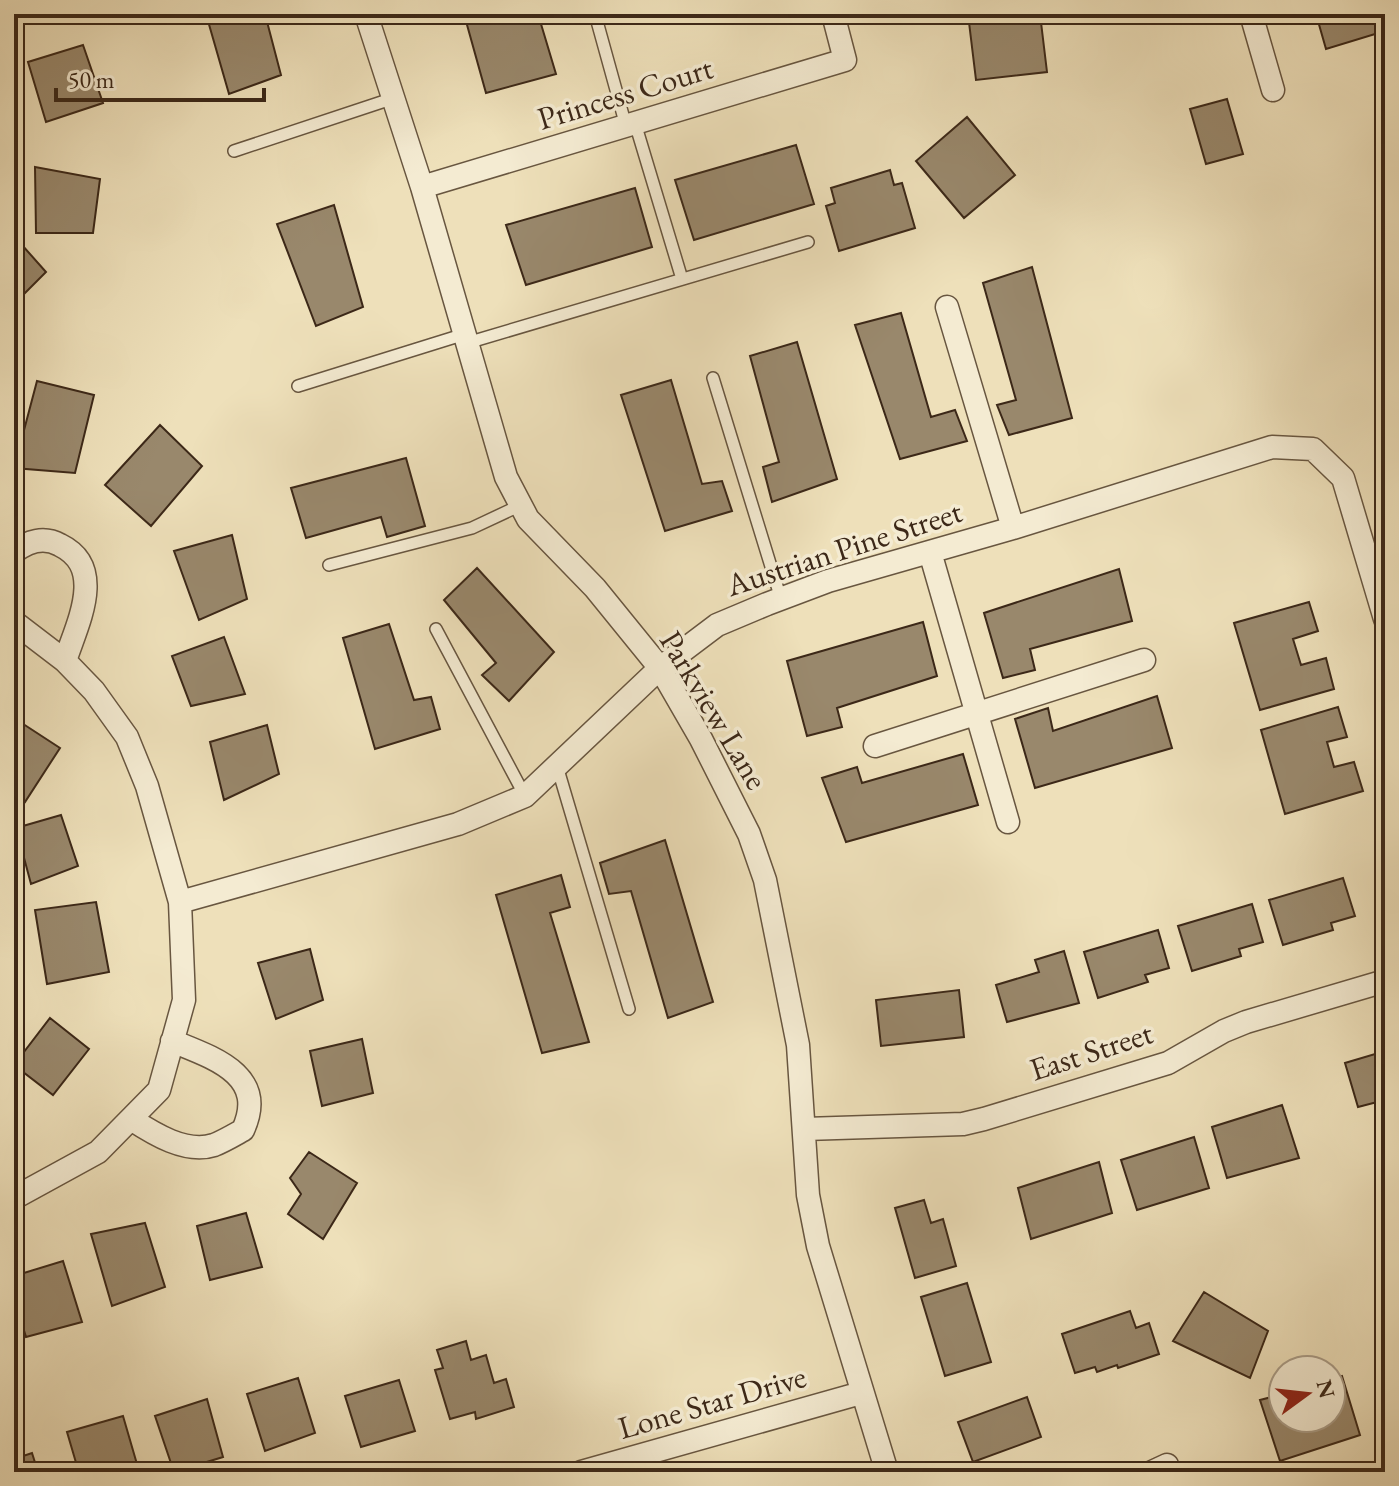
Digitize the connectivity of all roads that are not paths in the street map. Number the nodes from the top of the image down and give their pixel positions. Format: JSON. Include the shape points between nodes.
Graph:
{"nodes":[{"id":1,"x":366,"y":14,"type":"edge"},
{"id":2,"x":595,"y":14,"type":"edge"},
{"id":3,"x":833,"y":14,"type":"edge"},
{"id":4,"x":1251,"y":14,"type":"edge"},
{"id":5,"x":1273,"y":90,"type":"dead end"},
{"id":6,"x":394,"y":98,"type":"junction"},
{"id":7,"x":631,"y":124,"type":"junction"},
{"id":8,"x":234,"y":151,"type":"dead end"},
{"id":9,"x":422,"y":187,"type":"junction"},
{"id":10,"x":808,"y":242,"type":"dead end"},
{"id":11,"x":682,"y":279,"type":"junction"},
{"id":12,"x":947,"y":307,"type":"dead end"},
{"id":13,"x":466,"y":338,"type":"junction"},
{"id":14,"x":713,"y":378,"type":"dead end"},
{"id":15,"x":298,"y":386,"type":"dead end"},
{"id":16,"x":521,"y":505,"type":"junction"},
{"id":17,"x":1013,"y":528,"type":"junction"},
{"id":18,"x":14,"y":552,"type":"edge"},
{"id":19,"x":930,"y":552,"type":"junction"},
{"id":20,"x":329,"y":565,"type":"dead end"},
{"id":21,"x":781,"y":599,"type":"junction"},
{"id":22,"x":1385,"y":619,"type":"edge"},
{"id":23,"x":14,"y":622,"type":"edge"},
{"id":24,"x":436,"y":629,"type":"dead end"},
{"id":25,"x":1144,"y":660,"type":"dead end"},
{"id":26,"x":65,"y":661,"type":"junction"},
{"id":27,"x":660,"y":668,"type":"junction"},
{"id":28,"x":977,"y":714,"type":"junction"},
{"id":29,"x":875,"y":746,"type":"dead end"},
{"id":30,"x":557,"y":766,"type":"junction"},
{"id":31,"x":525,"y":796,"type":"junction"},
{"id":32,"x":1008,"y":822,"type":"dead end"},
{"id":33,"x":180,"y":902,"type":"junction"},
{"id":34,"x":1385,"y":981,"type":"edge"},
{"id":35,"x":629,"y":1009,"type":"dead end"},
{"id":36,"x":172,"y":1041,"type":"junction"},
{"id":37,"x":131,"y":1119,"type":"junction"},
{"id":38,"x":805,"y":1129,"type":"junction"},
{"id":39,"x":14,"y":1198,"type":"edge"},
{"id":40,"x":861,"y":1393,"type":"junction"},
{"id":41,"x":581,"y":1472,"type":"edge"},
{"id":42,"x":887,"y":1472,"type":"edge"}],
"edges":[{"from":1,"to":6,"type":"street","name":"Parkview Lane"},
{"from":2,"to":7,"type":"lane"},
{"from":3,"to":7,"type":"street","name":"Princess Court","via":[[845,60]]},
{"from":4,"to":5,"type":"street"},
{"from":6,"to":8,"type":"lane"},
{"from":6,"to":9,"type":"street","name":"Parkview Lane"},
{"from":7,"to":9,"type":"street","name":"Princess Court"},
{"from":7,"to":11,"type":"lane"},
{"from":9,"to":13,"type":"street","name":"Parkview Lane"},
{"from":10,"to":11,"type":"lane"},
{"from":11,"to":13,"type":"lane"},
{"from":12,"to":17,"type":"street"},
{"from":13,"to":15,"type":"lane"},
{"from":13,"to":16,"type":"street","name":"Parkview Lane","via":[[506,477]]},
{"from":14,"to":21,"type":"lane"},
{"from":16,"to":20,"type":"lane","via":[[472,528]]},
{"from":16,"to":27,"type":"street","name":"Parkview Lane"},
{"from":17,"to":19,"type":"street","name":"Austrian Pine Street"},
{"from":17,"to":22,"type":"street","name":"Austrian Pine Street","via":[[1272,447],[1313,449],[1343,478]]},
{"from":18,"to":26,"type":"street","via":[[48,540],[67,549],[84,568],[85,595]]},
{"from":19,"to":21,"type":"street","name":"Austrian Pine Street"},
{"from":19,"to":28,"type":"street"},
{"from":21,"to":27,"type":"street","name":"Austrian Pine Street","via":[[717,625]]},
{"from":23,"to":26,"type":"street"},
{"from":24,"to":31,"type":"lane"},
{"from":25,"to":28,"type":"street"},
{"from":26,"to":33,"type":"street","via":[[127,737],[147,786]]},
{"from":27,"to":30,"type":"street","name":"Austrian Pine Street"},
{"from":27,"to":38,"type":"street","name":"Parkview Lane","via":[[749,834],[765,880],[798,1045]]},
{"from":28,"to":29,"type":"street"},
{"from":28,"to":32,"type":"street"},
{"from":30,"to":31,"type":"street","name":"Austrian Pine Street"},
{"from":30,"to":35,"type":"lane"},
{"from":31,"to":33,"type":"street","name":"Austrian Pine Street","via":[[458,824]]},
{"from":33,"to":36,"type":"street","via":[[184,1000]]},
{"from":34,"to":38,"type":"street","name":"East Street","via":[[1246,1022],[1168,1063],[984,1119]]},
{"from":36,"to":37,"type":"street","via":[[159,1090]]},
{"from":36,"to":37,"type":"street","via":[[217,1059],[238,1075],[248,1090],[251,1113],[243,1130],[213,1146],[190,1147]]},
{"from":37,"to":39,"type":"street","via":[[98,1152]]},
{"from":38,"to":40,"type":"street","name":"Parkview Lane","via":[[808,1195],[818,1246]]},
{"from":40,"to":41,"type":"street","name":"Lone Star Drive"},
{"from":40,"to":42,"type":"street","name":"Parkview Lane"}]}
